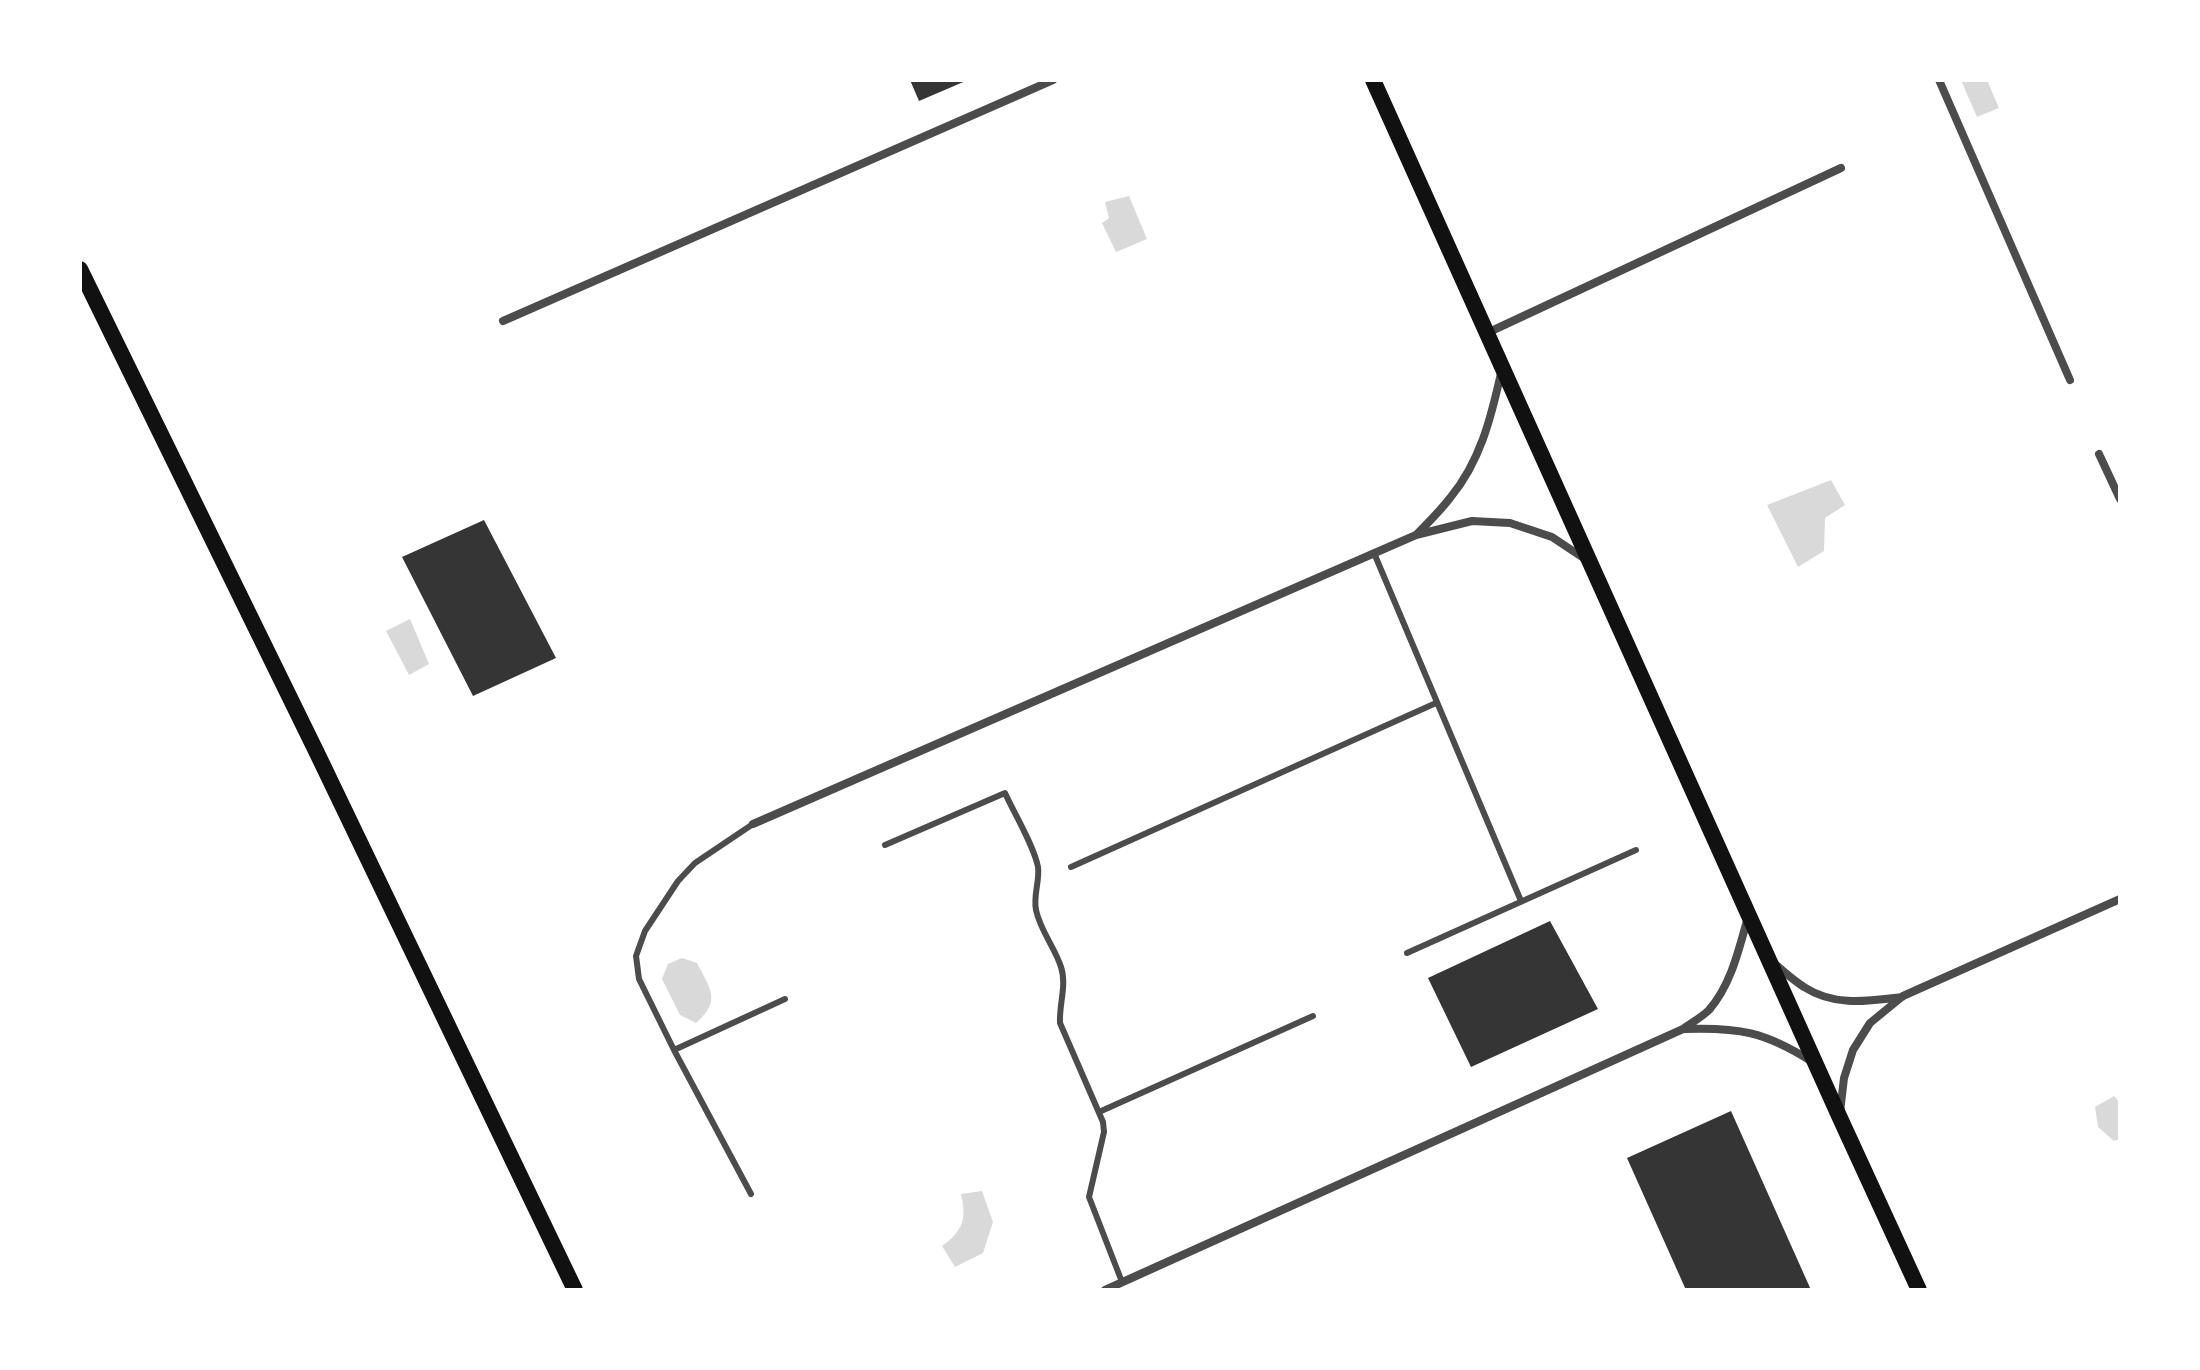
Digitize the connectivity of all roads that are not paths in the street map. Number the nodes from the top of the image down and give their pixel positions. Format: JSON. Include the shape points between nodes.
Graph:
{"nodes":[{"id":1,"x":1053,"y":80,"type":"edge"},
{"id":2,"x":1373,"y":80,"type":"edge"},
{"id":3,"x":1939,"y":80,"type":"edge"},
{"id":4,"x":1841,"y":168,"type":"dead end"},
{"id":5,"x":80,"y":269,"type":"edge"},
{"id":6,"x":503,"y":321,"type":"dead end"},
{"id":7,"x":1487,"y":333,"type":"junction"},
{"id":8,"x":1503,"y":366,"type":"junction"},
{"id":9,"x":2070,"y":380,"type":"dead end"},
{"id":10,"x":2099,"y":454,"type":"dead end"},
{"id":11,"x":2120,"y":499,"type":"edge"},
{"id":12,"x":1416,"y":535,"type":"junction"},
{"id":13,"x":1374,"y":553,"type":"junction"},
{"id":14,"x":1590,"y":562,"type":"junction"},
{"id":15,"x":1436,"y":703,"type":"junction"},
{"id":16,"x":753,"y":824,"type":"joint"},
{"id":17,"x":885,"y":845,"type":"dead end"},
{"id":18,"x":1636,"y":850,"type":"dead end"},
{"id":19,"x":1071,"y":867,"type":"dead end"},
{"id":20,"x":2120,"y":899,"type":"edge"},
{"id":21,"x":1521,"y":901,"type":"junction"},
{"id":22,"x":1749,"y":913,"type":"junction"},
{"id":23,"x":1407,"y":953,"type":"dead end"},
{"id":24,"x":1769,"y":959,"type":"junction"},
{"id":25,"x":1903,"y":996,"type":"junction"},
{"id":26,"x":785,"y":999,"type":"dead end"},
{"id":27,"x":1313,"y":1016,"type":"dead end"},
{"id":28,"x":1683,"y":1029,"type":"junction"},
{"id":29,"x":674,"y":1050,"type":"junction"},
{"id":30,"x":1815,"y":1063,"type":"junction"},
{"id":31,"x":1099,"y":1112,"type":"junction"},
{"id":32,"x":1840,"y":1118,"type":"junction"},
{"id":33,"x":751,"y":1194,"type":"dead end"},
{"id":34,"x":1122,"y":1282,"type":"junction"},
{"id":35,"x":1915,"y":1286,"type":"edge"},
{"id":36,"x":575,"y":1290,"type":"edge"},
{"id":37,"x":1105,"y":1290,"type":"edge"}],
"edges":[{"from":1,"to":6,"type":"street"},
{"from":2,"to":7,"type":"main road"},
{"from":3,"to":9,"type":"street"},
{"from":4,"to":7,"type":"street"},
{"from":5,"to":36,"type":"main road"},
{"from":7,"to":8,"type":"main road"},
{"from":8,"to":12,"type":"street","via":[[1491,421],[1475,461],[1452,497]]},
{"from":8,"to":14,"type":"main road"},
{"from":10,"to":11,"type":"street"},
{"from":12,"to":13,"type":"street"},
{"from":12,"to":14,"type":"street","via":[[1472,521],[1510,523],[1552,537]]},
{"from":13,"to":15,"type":"lane"},
{"from":13,"to":16,"type":"street"},
{"from":14,"to":22,"type":"main road"},
{"from":15,"to":19,"type":"lane"},
{"from":15,"to":21,"type":"lane"},
{"from":16,"to":29,"type":"lane","via":[[695,863],[678,881],[645,931],[636,956],[639,979]]},
{"from":17,"to":31,"type":"lane","via":[[1005,793],[1036,859],[1036,911],[1064,983],[1060,1023]]},
{"from":18,"to":21,"type":"lane"},
{"from":20,"to":25,"type":"street"},
{"from":21,"to":23,"type":"lane"},
{"from":22,"to":24,"type":"main road"},
{"from":22,"to":28,"type":"street","via":[[1727,980],[1708,1010]]},
{"from":24,"to":25,"type":"street","via":[[1805,988],[1830,999],[1859,1003]]},
{"from":24,"to":30,"type":"main road"},
{"from":25,"to":32,"type":"street","via":[[1870,1023],[1853,1050]]},
{"from":26,"to":29,"type":"lane"},
{"from":27,"to":31,"type":"lane"},
{"from":28,"to":30,"type":"street","via":[[1750,1032],[1781,1042]]},
{"from":28,"to":34,"type":"street"},
{"from":29,"to":33,"type":"lane"},
{"from":30,"to":32,"type":"main road"},
{"from":31,"to":34,"type":"lane","via":[[1104,1132],[1089,1197]]},
{"from":32,"to":35,"type":"main road"},
{"from":34,"to":37,"type":"street"}]}
